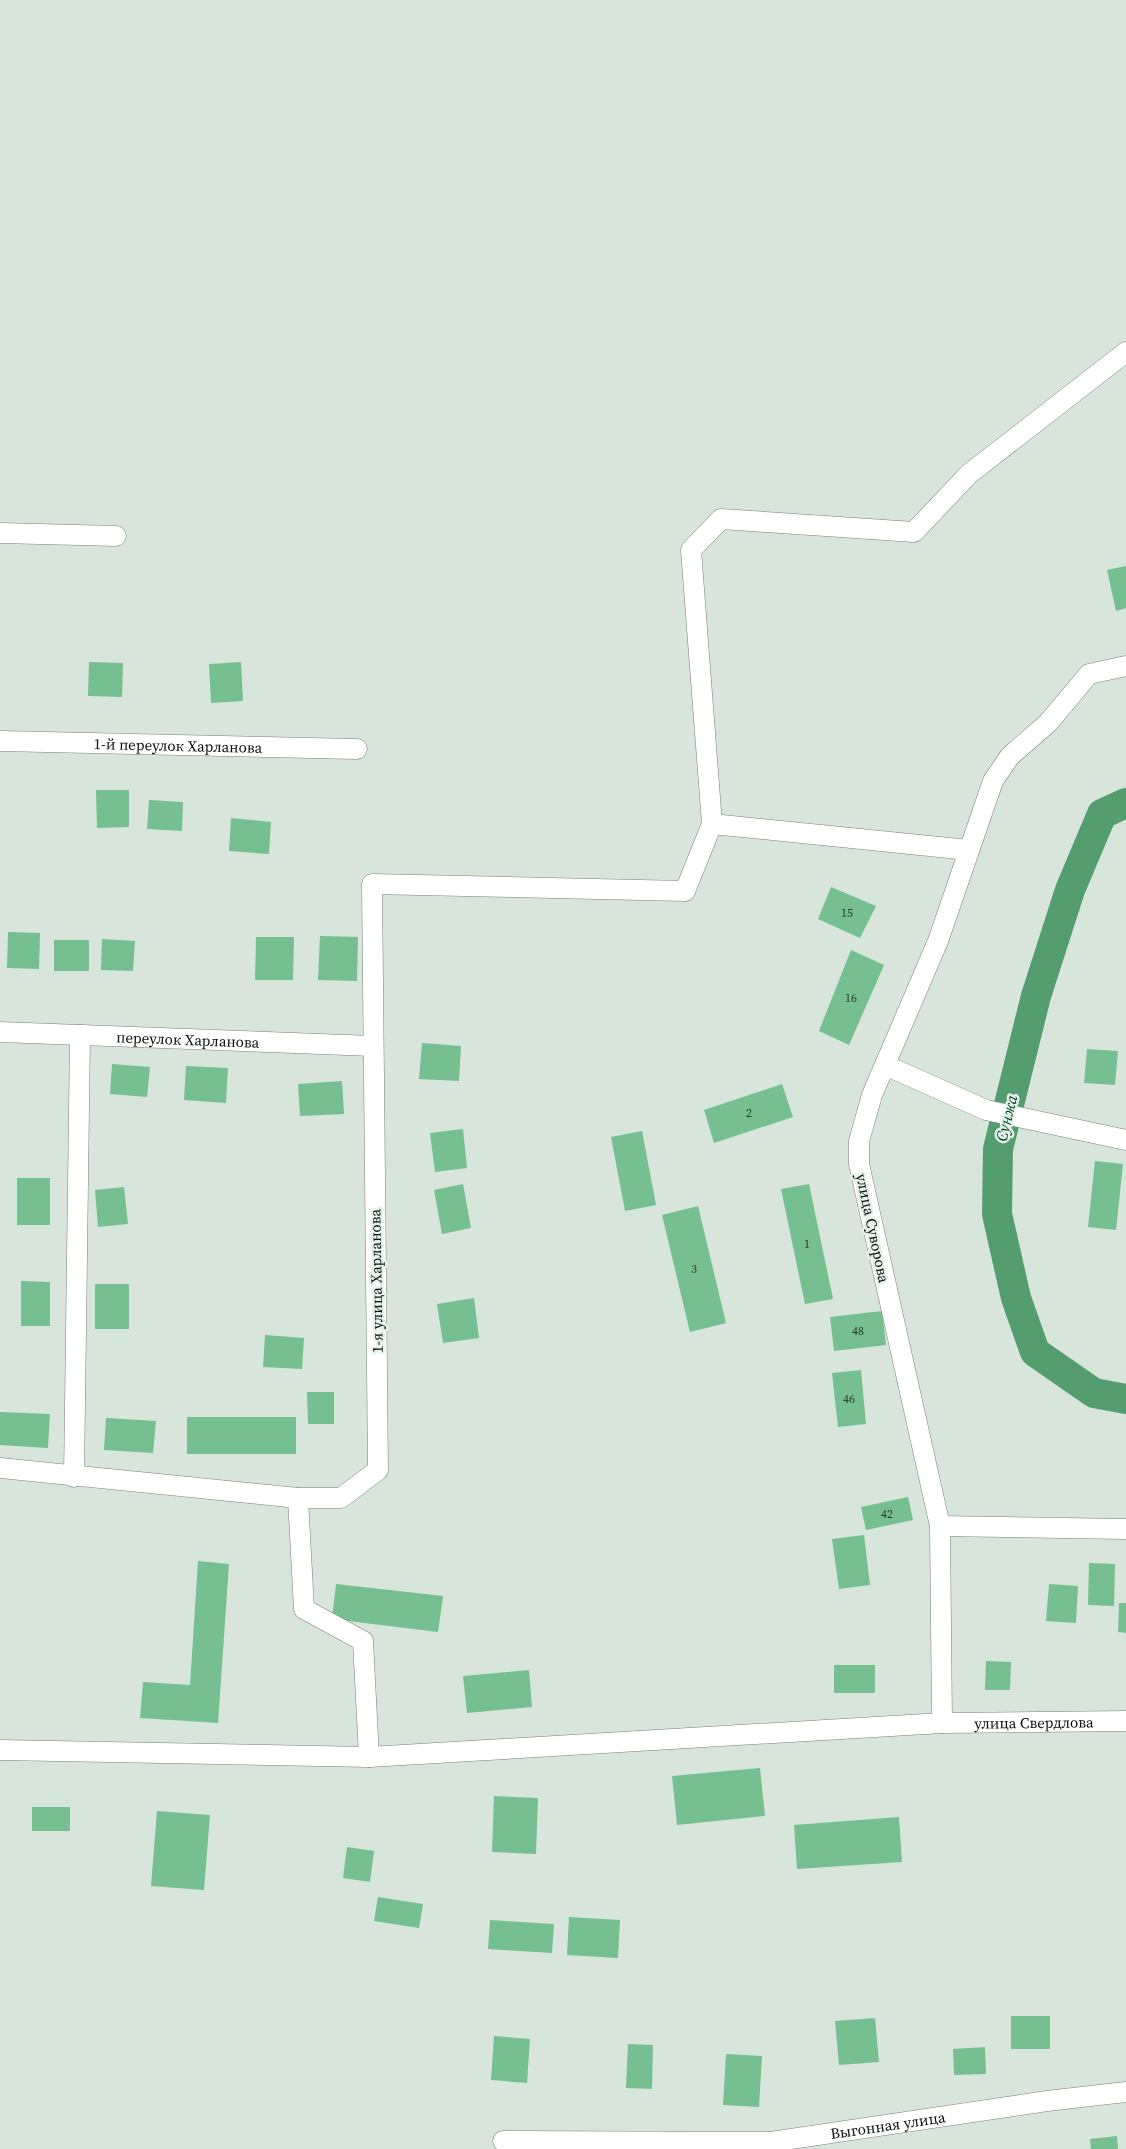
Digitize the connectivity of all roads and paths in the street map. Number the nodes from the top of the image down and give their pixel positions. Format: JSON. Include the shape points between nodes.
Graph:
{"nodes":[{"id":1,"x":1126,"y":338,"type":"edge"},
{"id":2,"x":1122,"y":355,"type":"edge"},
{"id":3,"x":0,"y":533,"type":"edge"},
{"id":4,"x":116,"y":536,"type":"dead end"},
{"id":5,"x":1126,"y":666,"type":"edge"},
{"id":6,"x":0,"y":741,"type":"edge"},
{"id":7,"x":357,"y":749,"type":"dead end"},
{"id":8,"x":712,"y":824,"type":"junction"},
{"id":9,"x":969,"y":850,"type":"junction"},
{"id":10,"x":0,"y":1032,"type":"edge"},
{"id":11,"x":80,"y":1035,"type":"junction"},
{"id":12,"x":373,"y":1046,"type":"junction"},
{"id":13,"x":885,"y":1065,"type":"junction"},
{"id":14,"x":1126,"y":1140,"type":"edge"},
{"id":15,"x":0,"y":1468,"type":"edge"},
{"id":16,"x":74,"y":1477,"type":"junction"},
{"id":17,"x":298,"y":1498,"type":"junction"},
{"id":18,"x":940,"y":1526,"type":"junction"},
{"id":19,"x":1126,"y":1529,"type":"edge"},
{"id":20,"x":1126,"y":1721,"type":"edge"},
{"id":21,"x":942,"y":1723,"type":"junction"},
{"id":22,"x":0,"y":1750,"type":"edge"},
{"id":23,"x":369,"y":1757,"type":"junction"},
{"id":24,"x":1126,"y":2092,"type":"edge"},
{"id":25,"x":503,"y":2141,"type":"dead end"},
{"id":26,"x":771,"y":2146,"type":"edge"}],
"edges":[{"from":1,"to":2,"type":"street"},
{"from":2,"to":8,"type":"street","via":[[969,474],[914,532],[721,519],[691,550]]},
{"from":3,"to":4,"type":"street"},
{"from":5,"to":9,"type":"street","name":"улица Суворова","via":[[1089,674],[1048,723],[1010,756],[993,781]]},
{"from":6,"to":7,"type":"street","name":"1-й переулок Харланова"},
{"from":8,"to":9,"type":"street"},
{"from":8,"to":12,"type":"street","via":[[685,891],[372,884]]},
{"from":9,"to":13,"type":"street","name":"улица Суворова","via":[[938,941]]},
{"from":10,"to":11,"type":"street","name":"переулок Харланова"},
{"from":11,"to":12,"type":"street","name":"переулок Харланова"},
{"from":11,"to":16,"type":"street"},
{"from":12,"to":17,"type":"street","name":"1-я улица Харланова","via":[[378,1470],[341,1498]]},
{"from":13,"to":14,"type":"street","via":[[986,1110]]},
{"from":13,"to":18,"type":"street","name":"улица Суворова","via":[[859,1141],[859,1164]]},
{"from":15,"to":16,"type":"street"},
{"from":16,"to":17,"type":"street"},
{"from":17,"to":23,"type":"street","via":[[304,1609],[363,1641]]},
{"from":18,"to":19,"type":"street"},
{"from":18,"to":21,"type":"street","name":"улица Суворова"},
{"from":20,"to":21,"type":"street","name":"улица Свердлова"},
{"from":21,"to":23,"type":"street","name":"улица Свердлова"},
{"from":22,"to":23,"type":"street","name":"улица Свердлова"},
{"from":24,"to":26,"type":"street","name":"Выгонная улица"},
{"from":25,"to":26,"type":"street","name":"Выгонная улица"}]}
